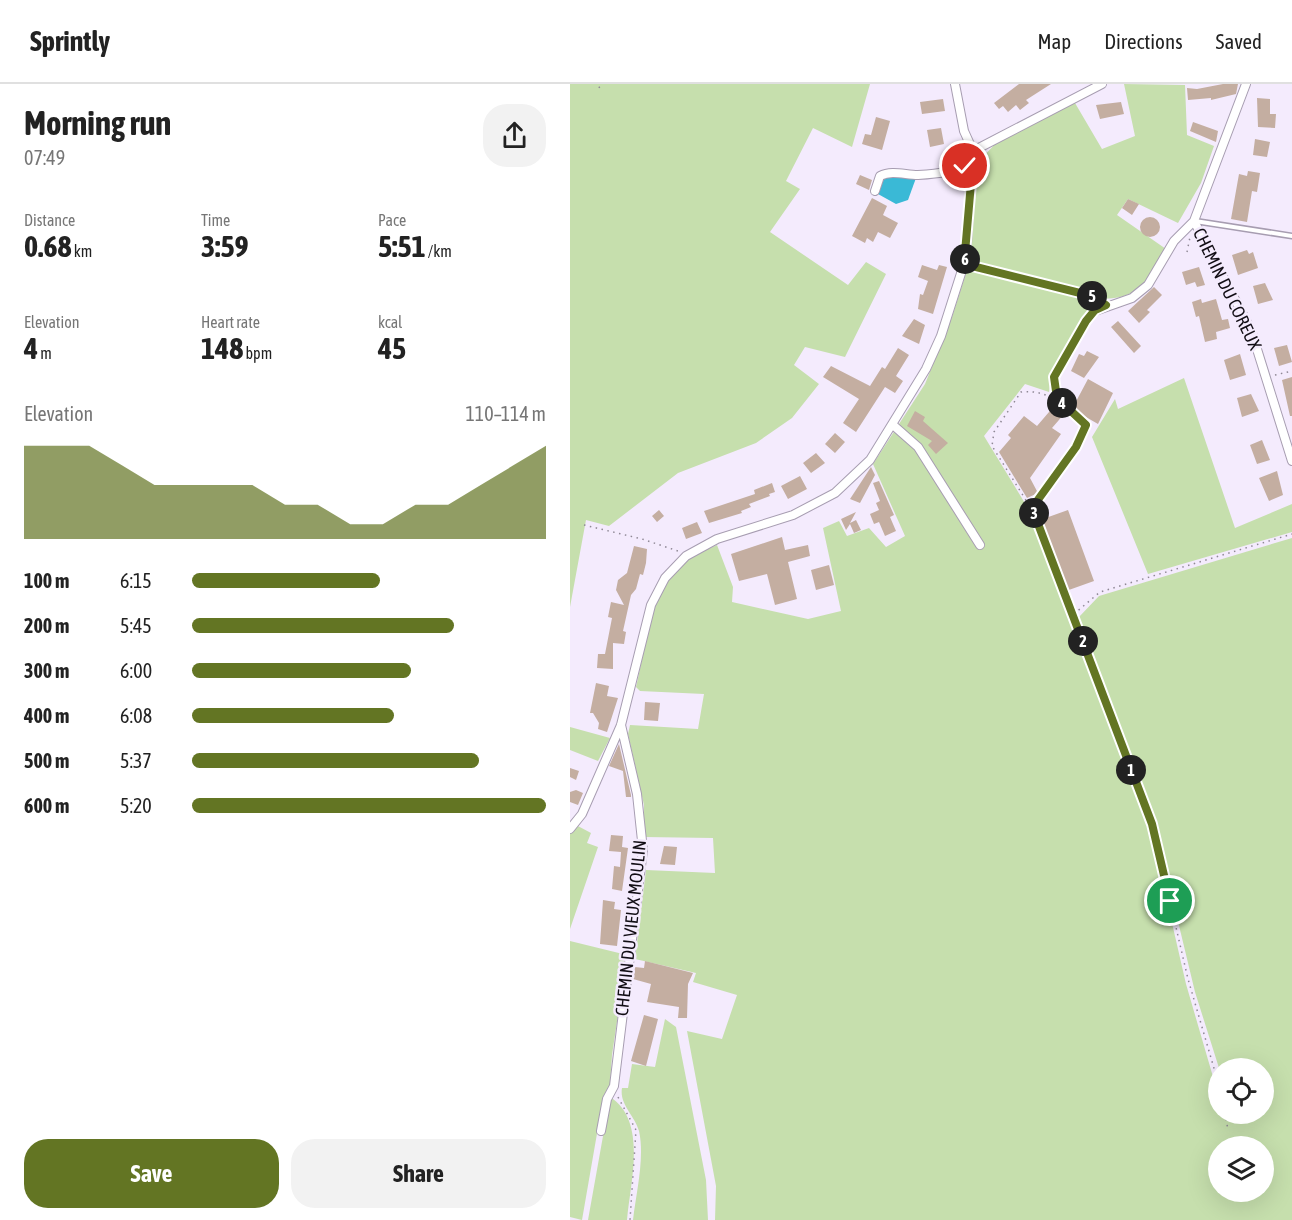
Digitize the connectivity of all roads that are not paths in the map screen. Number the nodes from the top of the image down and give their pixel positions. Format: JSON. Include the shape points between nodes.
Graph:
{"nodes":[{"id":1,"x":956,"y":84,"type":"edge"},
{"id":2,"x":1102,"y":84,"type":"edge"},
{"id":3,"x":1246,"y":84,"type":"edge"},
{"id":4,"x":973,"y":151,"type":"junction"},
{"id":5,"x":973,"y":160,"type":"junction"},
{"id":6,"x":875,"y":191,"type":"dead end"},
{"id":7,"x":1194,"y":221,"type":"junction"},
{"id":8,"x":1292,"y":236,"type":"edge"},
{"id":9,"x":1086,"y":321,"type":"road end"},
{"id":10,"x":893,"y":425,"type":"junction"},
{"id":11,"x":1292,"y":461,"type":"edge"},
{"id":12,"x":980,"y":545,"type":"dead end"},
{"id":13,"x":621,"y":725,"type":"junction"},
{"id":14,"x":570,"y":829,"type":"edge"},
{"id":15,"x":601,"y":1131,"type":"dead end"}],
"edges":[{"from":1,"to":4,"type":"street","via":[[964,131]]},
{"from":2,"to":4,"type":"street"},
{"from":3,"to":7,"type":"street","name":"CHEMIN DU COREUX"},
{"from":4,"to":5,"type":"street"},
{"from":5,"to":6,"type":"street","via":[[957,169],[918,175],[887,173],[880,176]]},
{"from":5,"to":10,"type":"street","via":[[964,264],[934,353]]},
{"from":7,"to":8,"type":"lane"},
{"from":7,"to":9,"type":"street","name":"CHEMIN DU COREUX","via":[[1174,241],[1148,285],[1132,298],[1095,310]]},
{"from":7,"to":11,"type":"street","name":"CHEMIN DU COREUX","via":[[1251,330]]},
{"from":10,"to":12,"type":"street","via":[[918,447]]},
{"from":10,"to":13,"type":"street","via":[[870,460],[835,493],[793,515],[717,539],[686,556],[665,578],[651,605]]},
{"from":13,"to":14,"type":"street","via":[[582,814]]},
{"from":13,"to":15,"type":"street","name":"CHEMIN DU VIEUX MOULIN","via":[[637,794],[643,850],[614,1086],[607,1099]]}]}
